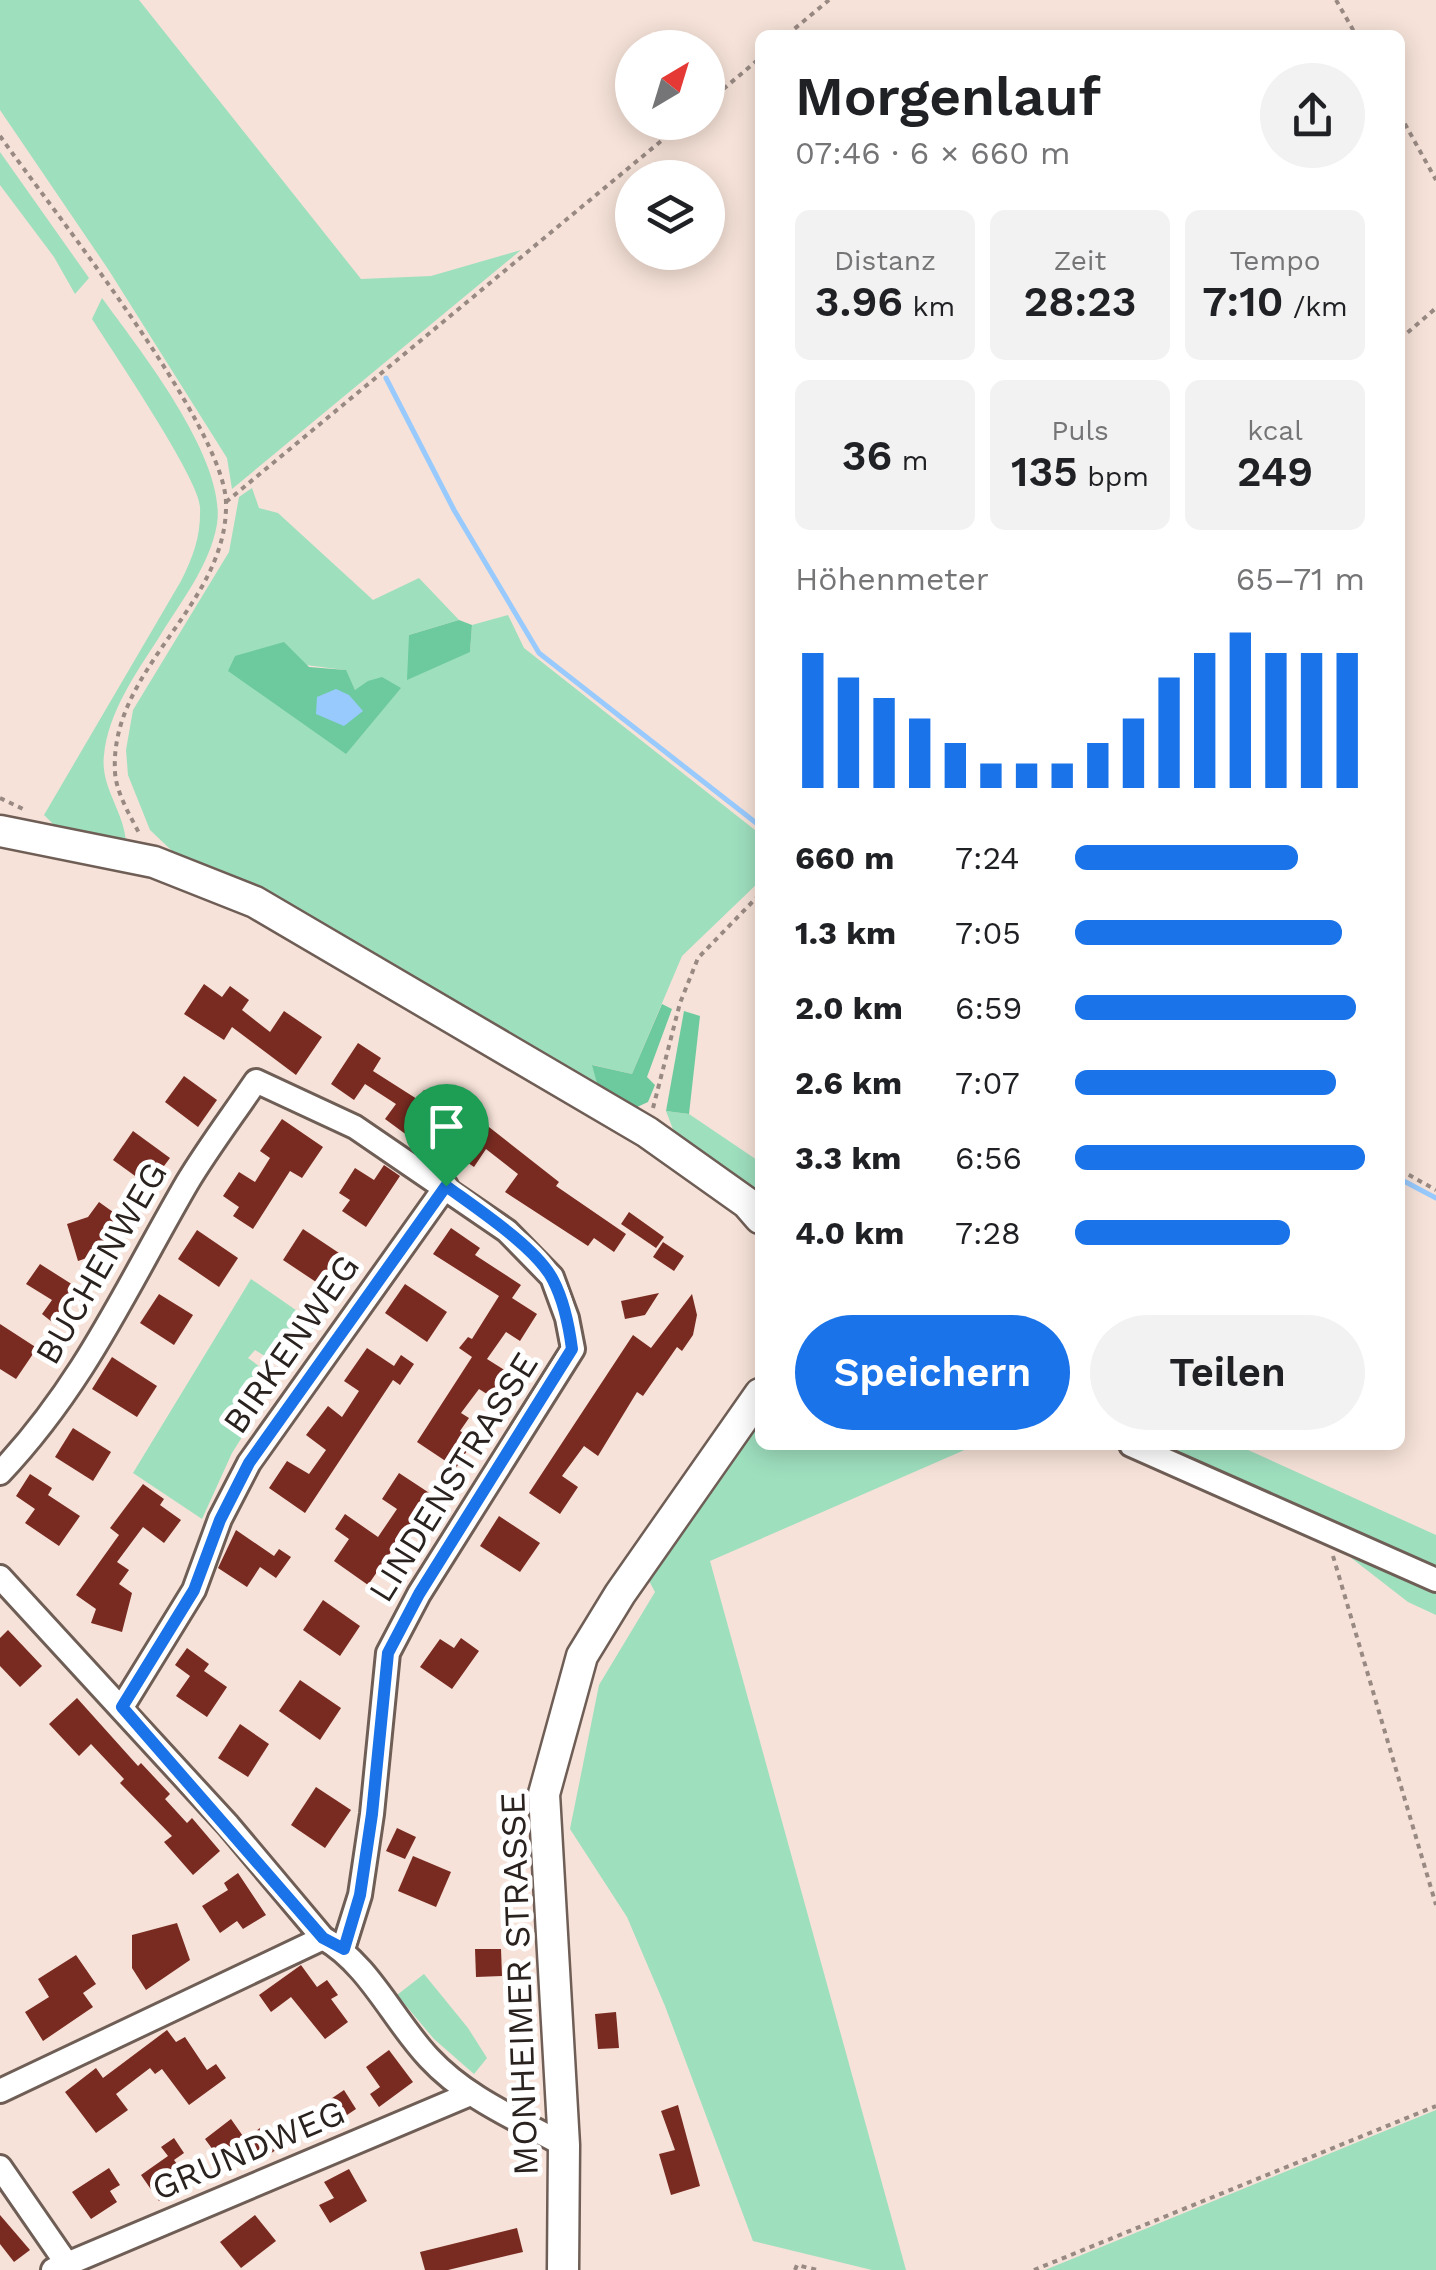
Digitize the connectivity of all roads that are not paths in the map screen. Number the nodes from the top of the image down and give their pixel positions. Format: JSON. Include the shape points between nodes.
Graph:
{"nodes":[{"id":1,"x":0,"y":830,"type":"edge"},
{"id":2,"x":256,"y":1081,"type":"joint"},
{"id":3,"x":446,"y":1186,"type":"junction"},
{"id":4,"x":755,"y":1209,"type":"edge"},
{"id":5,"x":755,"y":1401,"type":"edge"},
{"id":6,"x":1142,"y":1450,"type":"edge"},
{"id":7,"x":0,"y":1474,"type":"edge"},
{"id":8,"x":0,"y":1577,"type":"edge"},
{"id":9,"x":1436,"y":1580,"type":"edge"},
{"id":10,"x":122,"y":1707,"type":"junction"},
{"id":11,"x":333,"y":1944,"type":"junction"},
{"id":12,"x":0,"y":2091,"type":"edge"},
{"id":13,"x":470,"y":2094,"type":"junction"},
{"id":14,"x":564,"y":2144,"type":"junction"},
{"id":15,"x":0,"y":2167,"type":"edge"},
{"id":16,"x":60,"y":2267,"type":"edge"},
{"id":17,"x":563,"y":2270,"type":"edge"}],
"edges":[{"from":1,"to":4,"type":"main road","via":[[154,862],[255,902],[648,1132]]},
{"from":2,"to":3,"type":"street","name":"LINDENSTRASSE","via":[[355,1127]]},
{"from":2,"to":7,"type":"street","name":"BUCHENWEG","via":[[189,1180],[84,1369]]},
{"from":3,"to":10,"type":"street","name":"BIRKENWEG","via":[[249,1463],[194,1590]]},
{"from":3,"to":11,"type":"street","name":"LINDENSTRASSE","via":[[507,1231],[552,1277],[572,1349],[388,1653],[360,1895]]},
{"from":5,"to":14,"type":"main road","name":"MONHEIMER STRASSE","via":[[582,1656],[544,1794]]},
{"from":6,"to":9,"type":"street"},
{"from":8,"to":10,"type":"street"},
{"from":10,"to":11,"type":"street"},
{"from":11,"to":12,"type":"street"},
{"from":11,"to":13,"type":"street","via":[[429,2058]]},
{"from":13,"to":14,"type":"street"},
{"from":13,"to":16,"type":"street","name":"GRUNDWEG"},
{"from":14,"to":17,"type":"main road","name":"MONHEIMER STRASSE"},
{"from":15,"to":16,"type":"street"}]}
